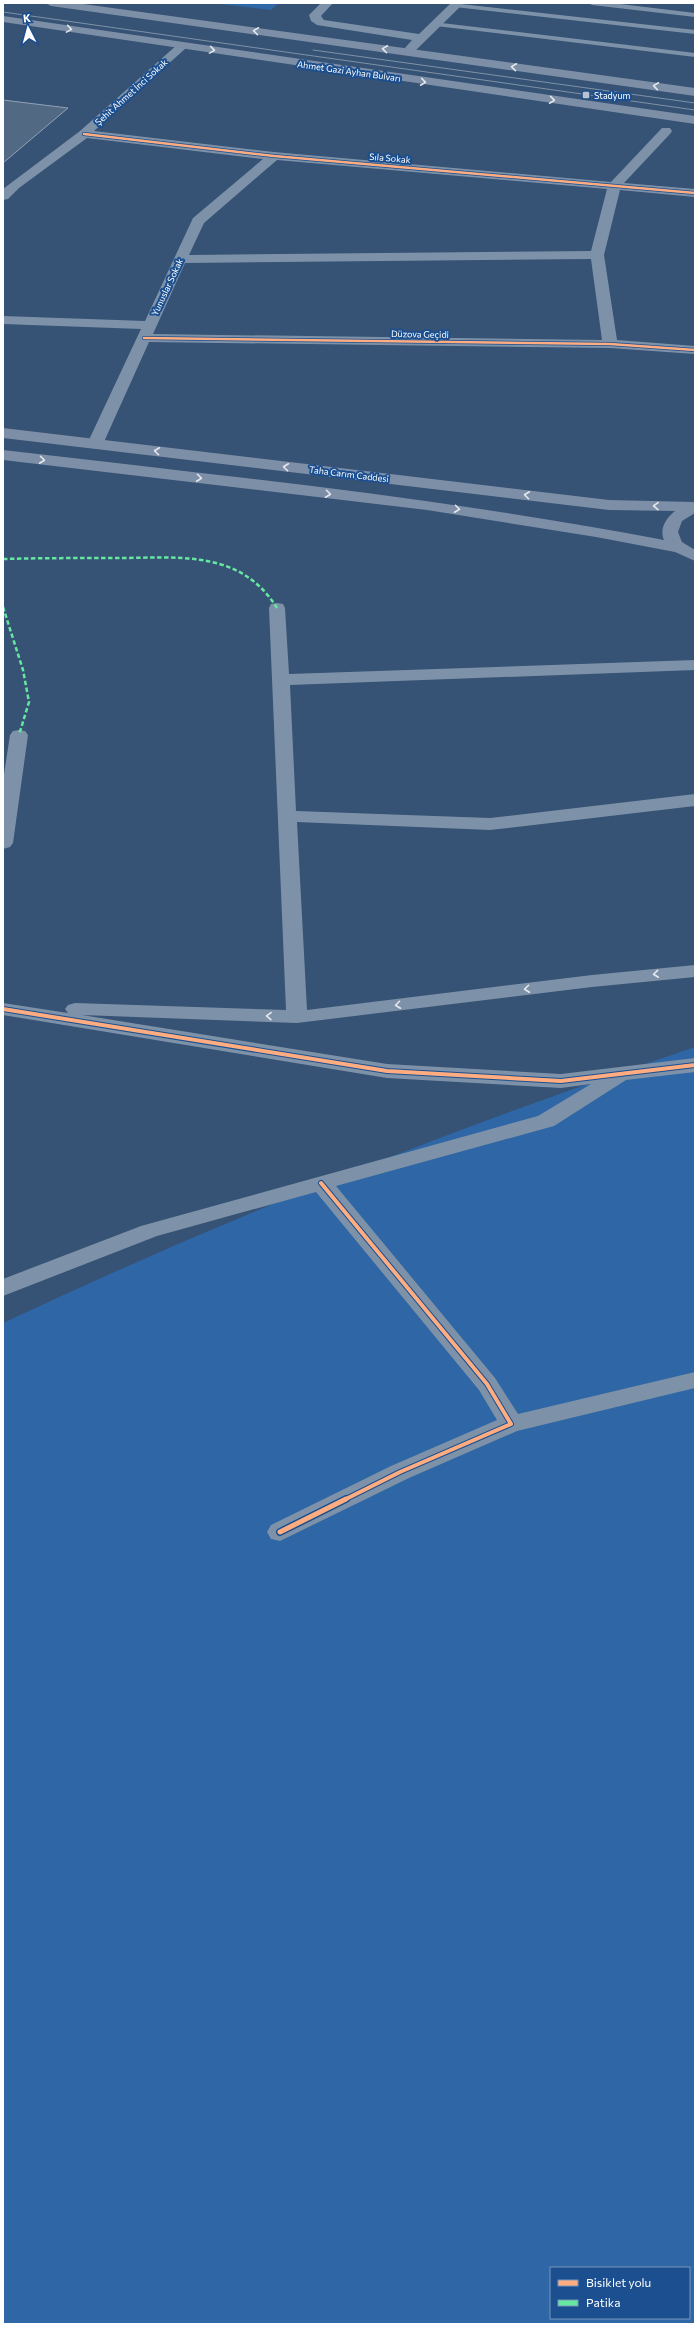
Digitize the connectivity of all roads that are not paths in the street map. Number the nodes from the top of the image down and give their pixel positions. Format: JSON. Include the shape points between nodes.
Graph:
{"nodes":[{"id":1,"x":52,"y":3,"type":"edge"},
{"id":2,"x":327,"y":3,"type":"edge"},
{"id":3,"x":592,"y":3,"type":"edge"},
{"id":4,"x":456,"y":4,"type":"edge"},
{"id":5,"x":695,"y":15,"type":"edge"},
{"id":6,"x":3,"y":19,"type":"edge"},
{"id":7,"x":436,"y":24,"type":"junction"},
{"id":8,"x":695,"y":32,"type":"edge"},
{"id":9,"x":422,"y":38,"type":"junction"},
{"id":10,"x":182,"y":46,"type":"junction"},
{"id":11,"x":407,"y":52,"type":"junction"},
{"id":12,"x":695,"y":55,"type":"edge"},
{"id":13,"x":695,"y":92,"type":"edge"},
{"id":14,"x":695,"y":120,"type":"edge"},
{"id":15,"x":666,"y":131,"type":"dead end"},
{"id":16,"x":84,"y":134,"type":"junction"},
{"id":17,"x":274,"y":156,"type":"junction"},
{"id":18,"x":615,"y":185,"type":"junction"},
{"id":19,"x":695,"y":193,"type":"edge"},
{"id":20,"x":3,"y":196,"type":"edge"},
{"id":21,"x":597,"y":255,"type":"junction"},
{"id":22,"x":180,"y":259,"type":"junction"},
{"id":23,"x":3,"y":320,"type":"edge"},
{"id":24,"x":147,"y":331,"type":"junction"},
{"id":25,"x":610,"y":344,"type":"junction"},
{"id":26,"x":695,"y":350,"type":"edge"},
{"id":27,"x":3,"y":433,"type":"edge"},
{"id":28,"x":95,"y":444,"type":"junction"},
{"id":29,"x":3,"y":455,"type":"edge"},
{"id":30,"x":695,"y":507,"type":"edge"},
{"id":31,"x":680,"y":548,"type":"junction"},
{"id":32,"x":695,"y":556,"type":"edge"},
{"id":33,"x":277,"y":608,"type":"dead end"},
{"id":34,"x":695,"y":665,"type":"edge"},
{"id":35,"x":280,"y":680,"type":"junction"},
{"id":36,"x":19,"y":735,"type":"dead end"},
{"id":37,"x":695,"y":800,"type":"edge"},
{"id":38,"x":287,"y":816,"type":"junction"},
{"id":39,"x":3,"y":843,"type":"edge"},
{"id":40,"x":695,"y":971,"type":"edge"},
{"id":41,"x":3,"y":1008,"type":"edge"},
{"id":42,"x":297,"y":1017,"type":"junction"},
{"id":43,"x":695,"y":1065,"type":"edge"},
{"id":44,"x":623,"y":1074,"type":"junction"},
{"id":45,"x":321,"y":1184,"type":"junction"},
{"id":46,"x":3,"y":1288,"type":"edge"},
{"id":47,"x":695,"y":1380,"type":"edge"},
{"id":48,"x":511,"y":1424,"type":"junction"},
{"id":49,"x":280,"y":1532,"type":"dead end"}],
"edges":[{"from":11,"to":1,"type":"main road","one_way":true},
{"from":2,"to":9,"type":"street","via":[[315,15],[315,19],[321,23]]},
{"from":3,"to":5,"type":"lane"},
{"from":4,"to":7,"type":"street"},
{"from":4,"to":8,"type":"lane"},
{"from":6,"to":10,"type":"main road","name":"Ahmet Gazi Ayhan Bulvarı","one_way":true},
{"from":7,"to":9,"type":"street"},
{"from":7,"to":12,"type":"lane"},
{"from":9,"to":11,"type":"street"},
{"from":10,"to":14,"type":"main road","name":"Ahmet Gazi Ayhan Bulvarı","one_way":true},
{"from":10,"to":16,"type":"street","name":"Şehit Ahmet İnci Sokak"},
{"from":13,"to":11,"type":"main road","one_way":true},
{"from":15,"to":18,"type":"street"},
{"from":16,"to":17,"type":"street","name":"Sıla Sokak"},
{"from":16,"to":20,"type":"street","name":"Şehit Ahmet İnci Sokak","via":[[14,184]]},
{"from":17,"to":18,"type":"street","name":"Sıla Sokak"},
{"from":17,"to":22,"type":"street","name":"Yunuslar Sokak","via":[[198,221]]},
{"from":18,"to":19,"type":"street","name":"Sıla Sokak"},
{"from":18,"to":21,"type":"street"},
{"from":21,"to":22,"type":"street"},
{"from":21,"to":25,"type":"street"},
{"from":22,"to":24,"type":"street","name":"Yunuslar Sokak"},
{"from":23,"to":24,"type":"street","name":"Düzova Geçidi"},
{"from":24,"to":25,"type":"street","name":"Düzova Geçidi"},
{"from":24,"to":28,"type":"street","name":"Yunuslar Sokak"},
{"from":25,"to":26,"type":"street","name":"Düzova Geçidi"},
{"from":27,"to":28,"type":"main road","name":"Taha Carım Caddesi"},
{"from":30,"to":28,"type":"main road","name":"Taha Carım Caddesi","one_way":true,"via":[[609,505]]},
{"from":29,"to":31,"type":"main road","one_way":true,"via":[[496,514]]},
{"from":30,"to":31,"type":"main road","via":[[676,517],[670,525],[672,541]]},
{"from":31,"to":32,"type":"main road"},
{"from":33,"to":35,"type":"street"},
{"from":34,"to":35,"type":"street"},
{"from":35,"to":38,"type":"street"},
{"from":36,"to":39,"type":"street"},
{"from":37,"to":38,"type":"street","via":[[490,824]]},
{"from":38,"to":42,"type":"street"},
{"from":40,"to":42,"type":"street","one_way":true},
{"from":42,"to":41,"type":"street","one_way":true},
{"from":41,"to":44,"type":"street","via":[[388,1071],[561,1081]]},
{"from":43,"to":44,"type":"street"},
{"from":44,"to":45,"type":"street","via":[[546,1121]]},
{"from":45,"to":46,"type":"street","via":[[149,1231]]},
{"from":45,"to":48,"type":"street","via":[[486,1384]]},
{"from":47,"to":48,"type":"street"},
{"from":48,"to":49,"type":"street","via":[[400,1472]]}]}
